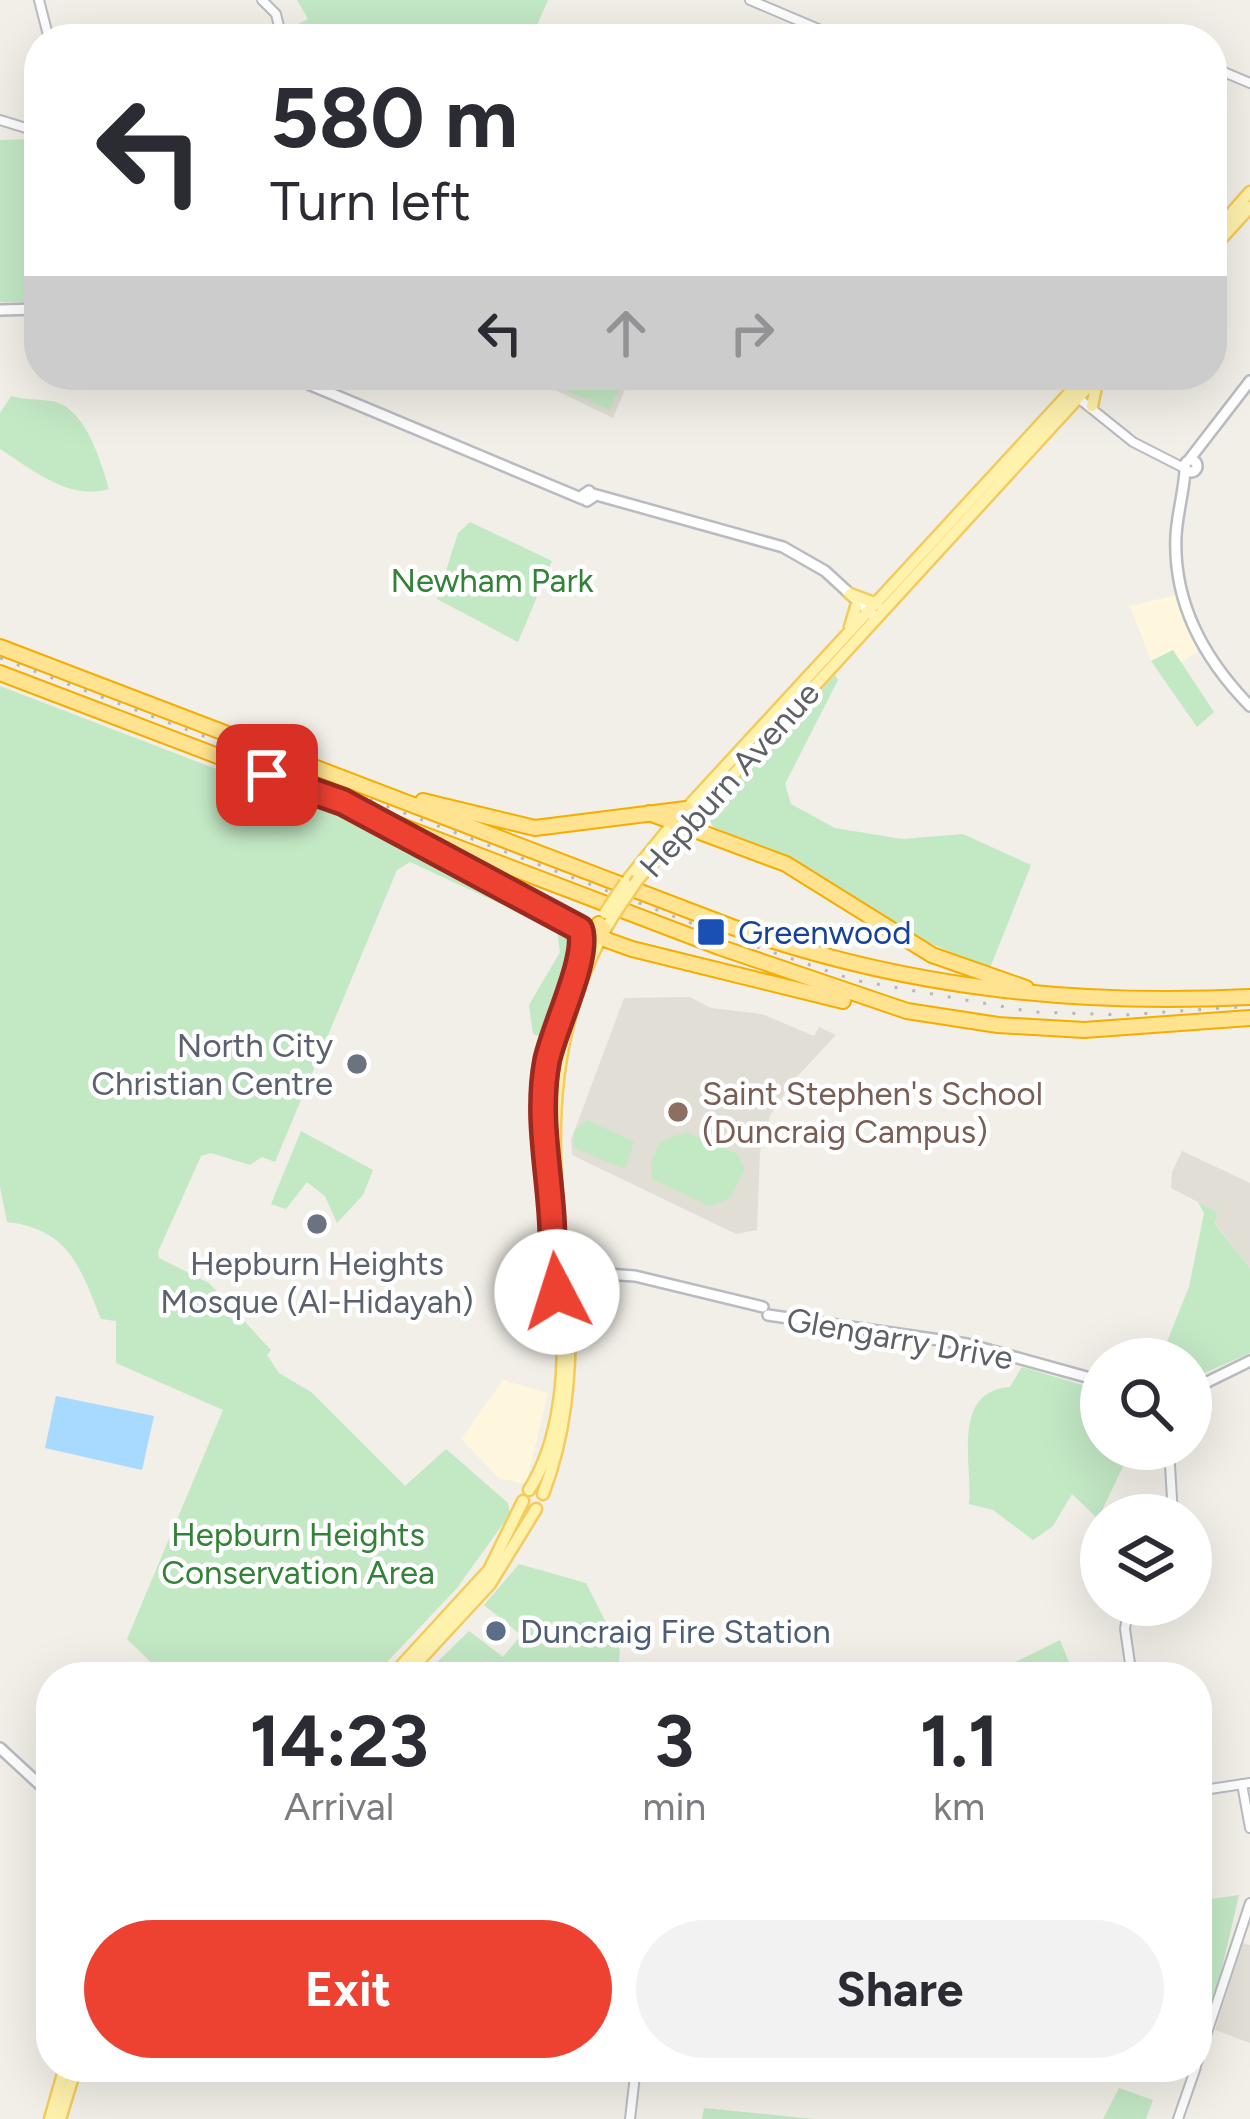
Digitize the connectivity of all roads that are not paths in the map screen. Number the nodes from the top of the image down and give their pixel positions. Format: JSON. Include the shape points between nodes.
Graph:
{"nodes":[{"id":1,"x":262,"y":0,"type":"edge"},
{"id":2,"x":740,"y":0,"type":"edge"},
{"id":3,"x":750,"y":0,"type":"edge"},
{"id":4,"x":280,"y":24,"type":"edge"},
{"id":5,"x":796,"y":24,"type":"edge"},
{"id":6,"x":807,"y":24,"type":"edge"},
{"id":7,"x":1250,"y":192,"type":"edge"},
{"id":8,"x":1250,"y":206,"type":"edge"},
{"id":9,"x":1227,"y":218,"type":"edge"},
{"id":10,"x":1227,"y":232,"type":"edge"},
{"id":11,"x":1250,"y":384,"type":"edge"},
{"id":12,"x":324,"y":390,"type":"edge"},
{"id":13,"x":332,"y":390,"type":"edge"},
{"id":14,"x":1072,"y":390,"type":"edge"},
{"id":15,"x":1080,"y":390,"type":"edge"},
{"id":16,"x":1086,"y":390,"type":"edge"},
{"id":17,"x":1098,"y":390,"type":"edge"},
{"id":18,"x":1079,"y":397,"type":"junction"},
{"id":19,"x":1065,"y":398,"type":"junction"},
{"id":20,"x":1094,"y":410,"type":"junction"},
{"id":21,"x":1189,"y":466,"type":"junction"},
{"id":22,"x":588,"y":496,"type":"junction"},
{"id":23,"x":850,"y":594,"type":"joint"},
{"id":24,"x":869,"y":613,"type":"junction"},
{"id":25,"x":0,"y":647,"type":"edge"},
{"id":26,"x":0,"y":673,"type":"edge"},
{"id":27,"x":1250,"y":703,"type":"edge"},
{"id":28,"x":788,"y":713,"type":"junction"},
{"id":29,"x":761,"y":728,"type":"junction"},
{"id":30,"x":332,"y":774,"type":"junction"},
{"id":31,"x":343,"y":802,"type":"junction"},
{"id":32,"x":686,"y":816,"type":"junction"},
{"id":33,"x":565,"y":917,"type":"junction"},
{"id":34,"x":603,"y":925,"type":"junction"},
{"id":35,"x":620,"y":945,"type":"junction"},
{"id":36,"x":588,"y":953,"type":"junction"},
{"id":37,"x":1250,"y":997,"type":"edge"},
{"id":38,"x":1096,"y":998,"type":"junction"},
{"id":39,"x":908,"y":1011,"type":"junction"},
{"id":40,"x":1250,"y":1018,"type":"edge"},
{"id":41,"x":553,"y":1269,"type":"junction"},
{"id":42,"x":574,"y":1278,"type":"junction"},
{"id":43,"x":557,"y":1292,"type":"junction"},
{"id":44,"x":1250,"y":1363,"type":"edge"},
{"id":45,"x":1080,"y":1373,"type":"edge"},
{"id":46,"x":1212,"y":1382,"type":"edge"},
{"id":47,"x":543,"y":1495,"type":"junction"},
{"id":48,"x":526,"y":1496,"type":"junction"},
{"id":49,"x":536,"y":1509,"type":"junction"},
{"id":50,"x":496,"y":1561,"type":"junction"},
{"id":51,"x":466,"y":1612,"type":"junction"},
{"id":52,"x":1126,"y":1626,"type":"edge"},
{"id":53,"x":405,"y":1662,"type":"edge"},
{"id":54,"x":417,"y":1662,"type":"edge"},
{"id":55,"x":1131,"y":1662,"type":"edge"},
{"id":56,"x":0,"y":1751,"type":"edge"},
{"id":57,"x":36,"y":1784,"type":"edge"},
{"id":58,"x":1246,"y":1786,"type":"edge"},
{"id":59,"x":1212,"y":1791,"type":"edge"},
{"id":60,"x":1250,"y":1828,"type":"edge"},
{"id":61,"x":1250,"y":1903,"type":"edge"},
{"id":62,"x":1212,"y":2017,"type":"edge"},
{"id":63,"x":61,"y":2082,"type":"edge"},
{"id":64,"x":71,"y":2082,"type":"edge"},
{"id":65,"x":632,"y":2082,"type":"edge"},
{"id":66,"x":1190,"y":2082,"type":"edge"},
{"id":67,"x":50,"y":2119,"type":"edge"},
{"id":68,"x":60,"y":2119,"type":"edge"},
{"id":69,"x":628,"y":2119,"type":"edge"},
{"id":70,"x":1178,"y":2119,"type":"edge"}],
"edges":[{"from":1,"to":4,"type":"street"},
{"from":2,"to":5,"type":"street"},
{"from":3,"to":6,"type":"street"},
{"from":7,"to":9,"type":"main road"},
{"from":8,"to":10,"type":"main road"},
{"from":11,"to":21,"type":"main road"},
{"from":12,"to":22,"type":"main road"},
{"from":13,"to":22,"type":"main road"},
{"from":14,"to":19,"type":"main road","name":"Hepburn Avenue"},
{"from":15,"to":18,"type":"street"},
{"from":16,"to":18,"type":"main road","name":"Hepburn Avenue"},
{"from":17,"to":20,"type":"main road"},
{"from":18,"to":19,"type":"street"},
{"from":18,"to":20,"type":"street"},
{"from":18,"to":24,"type":"main road","name":"Hepburn Avenue"},
{"from":19,"to":24,"type":"main road","name":"Hepburn Avenue"},
{"from":20,"to":21,"type":"street","via":[[1132,442]]},
{"from":21,"to":27,"type":"main road","via":[[1176,541],[1180,585],[1205,650]]},
{"from":22,"to":23,"type":"main road","via":[[757,536],[815,565]]},
{"from":22,"to":24,"type":"main road","via":[[763,542],[822,574]]},
{"from":23,"to":24,"type":"main road"},
{"from":24,"to":28,"type":"main road","name":"Hepburn Avenue"},
{"from":24,"to":29,"type":"main road","name":"Hepburn Avenue"},
{"from":25,"to":30,"type":"highway"},
{"from":26,"to":31,"type":"highway"},
{"from":28,"to":29,"type":"main road"},
{"from":28,"to":32,"type":"main road","name":"Hepburn Avenue"},
{"from":29,"to":32,"type":"main road","name":"Hepburn Avenue"},
{"from":30,"to":32,"type":"highway","via":[[536,828]]},
{"from":30,"to":38,"type":"highway","via":[[851,965],[1002,993]]},
{"from":31,"to":33,"type":"highway"},
{"from":31,"to":39,"type":"highway"},
{"from":32,"to":34,"type":"main road","name":"Hepburn Avenue","bridge":true},
{"from":32,"to":38,"type":"highway","via":[[817,879],[962,969]]},
{"from":33,"to":34,"type":"highway"},
{"from":33,"to":36,"type":"highway","via":[[580,929]]},
{"from":34,"to":35,"type":"highway"},
{"from":34,"to":36,"type":"main road","name":"Hepburn Avenue"},
{"from":35,"to":36,"type":"highway"},
{"from":35,"to":39,"type":"highway"},
{"from":36,"to":41,"type":"main road","name":"Hepburn Avenue","via":[[555,1026],[544,1079]]},
{"from":36,"to":42,"type":"main road","name":"Hepburn Avenue","via":[[552,1100],[560,1243]]},
{"from":37,"to":38,"type":"highway"},
{"from":39,"to":40,"type":"highway","via":[[1084,1030]]},
{"from":41,"to":42,"type":"main road"},
{"from":41,"to":43,"type":"main road","name":"Hepburn Avenue"},
{"from":42,"to":43,"type":"main road"},
{"from":42,"to":45,"type":"main road","name":"Glengarry Drive","via":[[635,1276],[765,1311],[970,1340]]},
{"from":42,"to":47,"type":"main road","name":"Hepburn Avenue","via":[[567,1409]]},
{"from":43,"to":48,"type":"main road","via":[[557,1411]]},
{"from":44,"to":46,"type":"main road"},
{"from":47,"to":48,"type":"main road"},
{"from":47,"to":49,"type":"main road","name":"Hepburn Avenue"},
{"from":48,"to":49,"type":"main road"},
{"from":48,"to":50,"type":"main road"},
{"from":49,"to":51,"type":"main road"},
{"from":50,"to":51,"type":"main road"},
{"from":50,"to":53,"type":"main road"},
{"from":51,"to":54,"type":"main road"},
{"from":52,"to":55,"type":"street"},
{"from":56,"to":57,"type":"main road"},
{"from":58,"to":59,"type":"street"},
{"from":58,"to":60,"type":"street"},
{"from":61,"to":62,"type":"street"},
{"from":63,"to":67,"type":"main road"},
{"from":64,"to":68,"type":"main road"},
{"from":65,"to":69,"type":"street"},
{"from":66,"to":70,"type":"street"}]}
